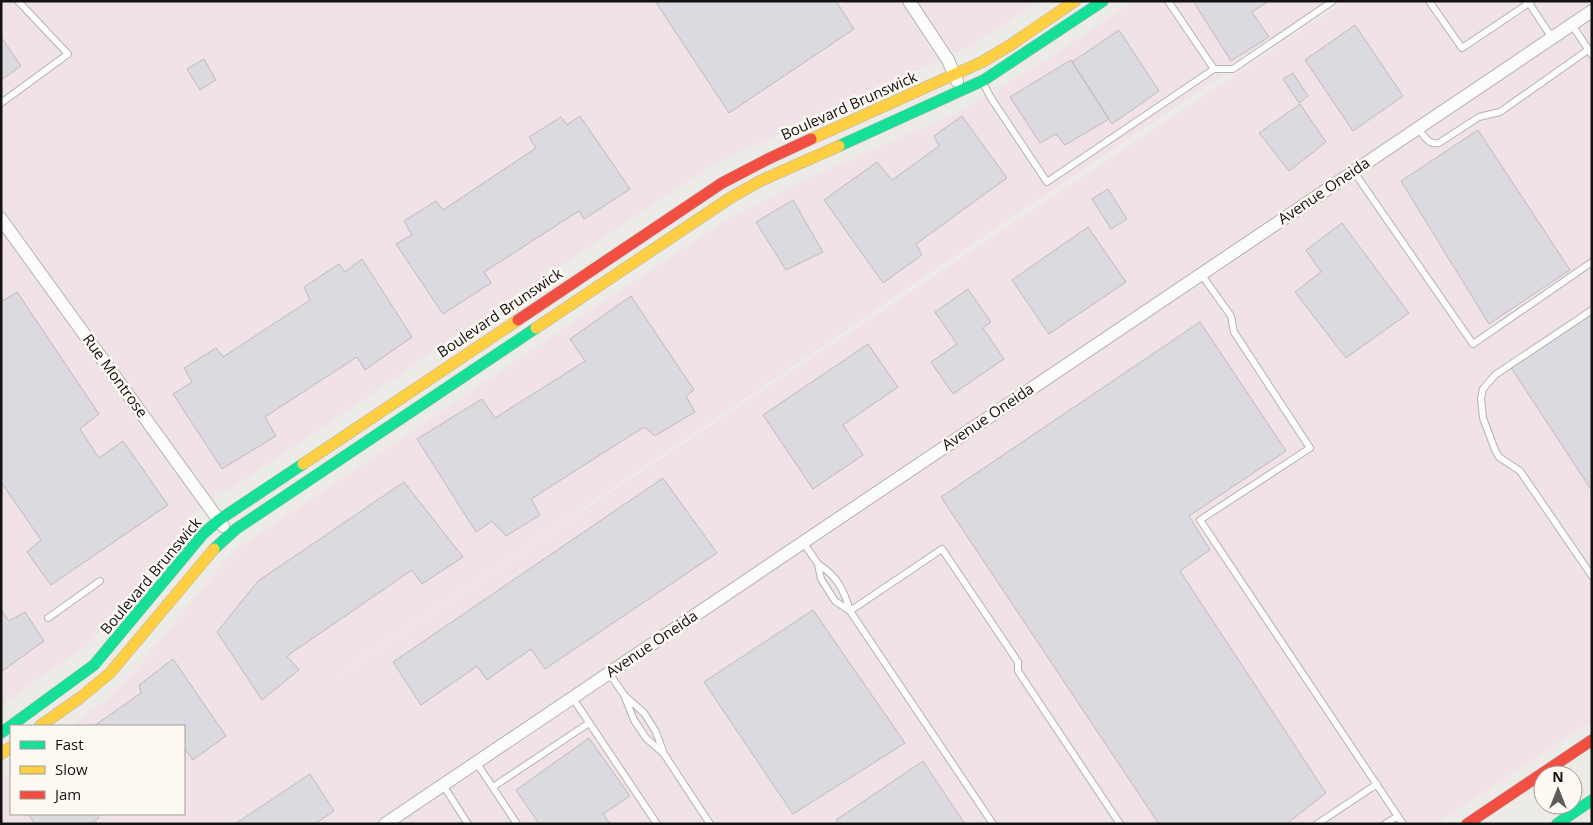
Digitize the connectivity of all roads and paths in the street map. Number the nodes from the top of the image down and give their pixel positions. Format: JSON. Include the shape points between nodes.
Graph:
{"nodes":[{"id":1,"x":18,"y":1,"type":"edge"},
{"id":2,"x":909,"y":1,"type":"edge"},
{"id":3,"x":1074,"y":1,"type":"edge"},
{"id":4,"x":1103,"y":1,"type":"edge"},
{"id":5,"x":1168,"y":1,"type":"edge"},
{"id":6,"x":1333,"y":1,"type":"edge"},
{"id":7,"x":1429,"y":1,"type":"edge"},
{"id":8,"x":1529,"y":2,"type":"edge"},
{"id":9,"x":1592,"y":12,"type":"edge"},
{"id":10,"x":1572,"y":25,"type":"junction"},
{"id":11,"x":1552,"y":38,"type":"junction"},
{"id":12,"x":1590,"y":53,"type":"edge"},
{"id":13,"x":1214,"y":69,"type":"junction"},
{"id":14,"x":954,"y":75,"type":"junction"},
{"id":15,"x":982,"y":81,"type":"junction"},
{"id":16,"x":961,"y":90,"type":"junction"},
{"id":17,"x":1,"y":103,"type":"edge"},
{"id":18,"x":1418,"y":128,"type":"junction"},
{"id":19,"x":1354,"y":172,"type":"junction"},
{"id":20,"x":1,"y":218,"type":"edge"},
{"id":21,"x":1592,"y":262,"type":"edge"},
{"id":22,"x":1202,"y":274,"type":"junction"},
{"id":23,"x":1592,"y":310,"type":"edge"},
{"id":24,"x":219,"y":520,"type":"junction"},
{"id":25,"x":230,"y":534,"type":"junction"},
{"id":26,"x":803,"y":542,"type":"junction"},
{"id":27,"x":818,"y":564,"type":"junction"},
{"id":28,"x":1592,"y":576,"type":"edge"},
{"id":29,"x":100,"y":581,"type":"dead end"},
{"id":30,"x":850,"y":611,"type":"junction"},
{"id":31,"x":48,"y":618,"type":"dead end"},
{"id":32,"x":609,"y":673,"type":"junction"},
{"id":33,"x":624,"y":695,"type":"junction"},
{"id":34,"x":572,"y":698,"type":"junction"},
{"id":35,"x":590,"y":723,"type":"junction"},
{"id":36,"x":12,"y":725,"type":"edge"},
{"id":37,"x":41,"y":725,"type":"edge"},
{"id":38,"x":1592,"y":740,"type":"edge"},
{"id":39,"x":664,"y":754,"type":"junction"},
{"id":40,"x":476,"y":762,"type":"junction"},
{"id":41,"x":1377,"y":784,"type":"junction"},
{"id":42,"x":442,"y":785,"type":"junction"},
{"id":43,"x":493,"y":787,"type":"junction"},
{"id":44,"x":1592,"y":800,"type":"edge"},
{"id":45,"x":1398,"y":816,"type":"junction"},
{"id":46,"x":385,"y":824,"type":"edge"},
{"id":47,"x":468,"y":824,"type":"edge"},
{"id":48,"x":517,"y":824,"type":"edge"},
{"id":49,"x":657,"y":824,"type":"edge"},
{"id":50,"x":710,"y":824,"type":"edge"},
{"id":51,"x":993,"y":824,"type":"edge"},
{"id":52,"x":1120,"y":824,"type":"edge"},
{"id":53,"x":1318,"y":824,"type":"edge"},
{"id":54,"x":1385,"y":824,"type":"edge"},
{"id":55,"x":1403,"y":824,"type":"edge"},
{"id":56,"x":1467,"y":824,"type":"edge"},
{"id":57,"x":1557,"y":824,"type":"edge"}],
"edges":[{"from":1,"to":17,"type":"lane","via":[[68,54]]},
{"from":2,"to":14,"type":"street"},
{"from":3,"to":14,"type":"main road","name":"Boulevard Brunswick","via":[[996,54]]},
{"from":4,"to":15,"type":"main road","name":"Boulevard Brunswick"},
{"from":5,"to":13,"type":"lane"},
{"from":6,"to":13,"type":"lane","via":[[1233,69]]},
{"from":7,"to":8,"type":"lane","via":[[1462,48]]},
{"from":8,"to":11,"type":"lane"},
{"from":9,"to":10,"type":"street","name":"Avenue Oneida"},
{"from":10,"to":11,"type":"street","name":"Avenue Oneida"},
{"from":10,"to":12,"type":"lane"},
{"from":11,"to":18,"type":"street","name":"Avenue Oneida"},
{"from":12,"to":18,"type":"lane","via":[[1500,112],[1479,117],[1439,143],[1429,142]]},
{"from":13,"to":15,"type":"lane","via":[[1047,182]]},
{"from":14,"to":16,"type":"street"},
{"from":14,"to":24,"type":"main road","name":"Boulevard Brunswick","via":[[722,183]]},
{"from":15,"to":16,"type":"main road","name":"Boulevard Brunswick"},
{"from":16,"to":25,"type":"main road","name":"Boulevard Brunswick","via":[[760,181],[730,198]]},
{"from":18,"to":19,"type":"street","name":"Avenue Oneida"},
{"from":19,"to":21,"type":"lane","via":[[1473,344]]},
{"from":19,"to":22,"type":"street","name":"Avenue Oneida"},
{"from":20,"to":24,"type":"street","name":"Rue Montrose"},
{"from":22,"to":26,"type":"street","name":"Avenue Oneida"},
{"from":22,"to":41,"type":"lane","via":[[1231,316],[1234,332],[1310,448],[1200,520]]},
{"from":23,"to":28,"type":"lane","via":[[1495,375],[1483,389],[1481,408],[1499,457],[1520,471]]},
{"from":24,"to":25,"type":"street","name":"Rue Montrose"},
{"from":24,"to":36,"type":"main road","name":"Boulevard Brunswick","via":[[203,534],[94,665]]},
{"from":25,"to":37,"type":"main road","name":"Boulevard Brunswick","via":[[204,559],[110,673]]},
{"from":26,"to":27,"type":"lane"},
{"from":26,"to":32,"type":"street","name":"Avenue Oneida"},
{"from":27,"to":30,"type":"lane","via":[[831,572],[845,593]]},
{"from":27,"to":30,"type":"lane","via":[[821,579],[835,601]]},
{"from":29,"to":31,"type":"lane"},
{"from":30,"to":51,"type":"lane"},
{"from":30,"to":52,"type":"lane","via":[[942,549]]},
{"from":32,"to":33,"type":"lane"},
{"from":32,"to":34,"type":"street","name":"Avenue Oneida"},
{"from":33,"to":39,"type":"lane","via":[[644,714],[656,732]]},
{"from":33,"to":39,"type":"lane","via":[[639,728]]},
{"from":34,"to":35,"type":"lane"},
{"from":34,"to":40,"type":"street","name":"Avenue Oneida"},
{"from":35,"to":43,"type":"lane"},
{"from":35,"to":49,"type":"lane"},
{"from":38,"to":56,"type":"main road"},
{"from":39,"to":50,"type":"lane"},
{"from":40,"to":42,"type":"street","name":"Avenue Oneida"},
{"from":40,"to":43,"type":"lane"},
{"from":41,"to":45,"type":"lane"},
{"from":41,"to":53,"type":"lane"},
{"from":42,"to":46,"type":"street","name":"Avenue Oneida"},
{"from":42,"to":47,"type":"lane"},
{"from":43,"to":48,"type":"lane"},
{"from":44,"to":57,"type":"main road"},
{"from":45,"to":54,"type":"lane"},
{"from":45,"to":55,"type":"lane"}]}
